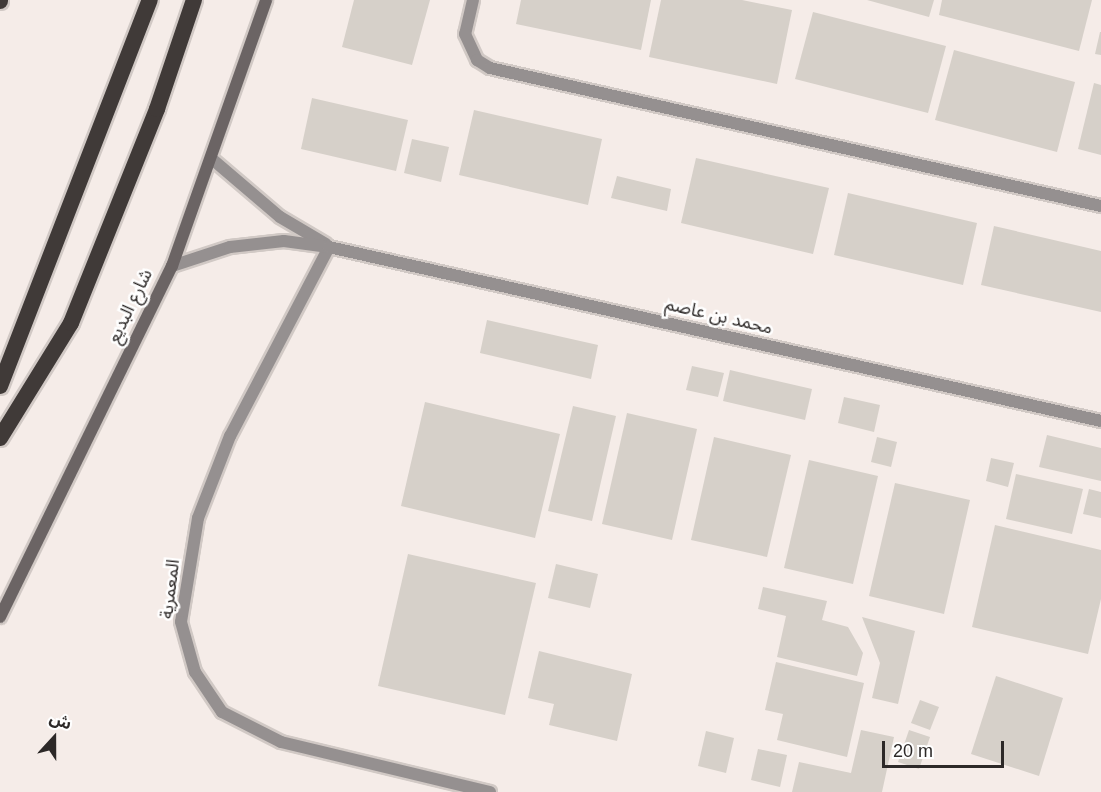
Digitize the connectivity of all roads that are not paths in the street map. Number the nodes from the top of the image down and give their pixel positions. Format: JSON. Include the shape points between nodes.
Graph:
{"nodes":[{"id":1,"x":150,"y":0,"type":"edge"},
{"id":2,"x":194,"y":0,"type":"edge"},
{"id":3,"x":266,"y":0,"type":"edge"},
{"id":4,"x":473,"y":0,"type":"edge"},
{"id":5,"x":212,"y":159,"type":"junction"},
{"id":6,"x":1101,"y":206,"type":"edge"},
{"id":7,"x":329,"y":247,"type":"junction"},
{"id":8,"x":172,"y":266,"type":"junction"},
{"id":9,"x":0,"y":386,"type":"edge"},
{"id":10,"x":1101,"y":421,"type":"edge"},
{"id":11,"x":0,"y":438,"type":"edge"},
{"id":12,"x":0,"y":617,"type":"edge"},
{"id":13,"x":490,"y":792,"type":"edge"}],
"edges":[{"from":1,"to":9,"type":"highway"},
{"from":2,"to":11,"type":"highway","via":[[157,109],[71,323]]},
{"from":3,"to":5,"type":"main road","name":"شارع البديع"},
{"from":4,"to":6,"type":"street","via":[[465,34],[477,60],[490,68]]},
{"from":5,"to":7,"type":"street","name":"محمد بن عاصم","via":[[279,217]]},
{"from":5,"to":8,"type":"main road","name":"شارع البديع"},
{"from":7,"to":8,"type":"street","name":"محمد بن عاصم","via":[[284,242],[230,247]]},
{"from":7,"to":10,"type":"street","name":"محمد بن عاصم"},
{"from":7,"to":13,"type":"street","name":"المعمرية","via":[[230,436],[198,519],[181,622],[192,662],[222,712],[281,742]]},
{"from":8,"to":12,"type":"main road","name":"شارع البديع"}]}
